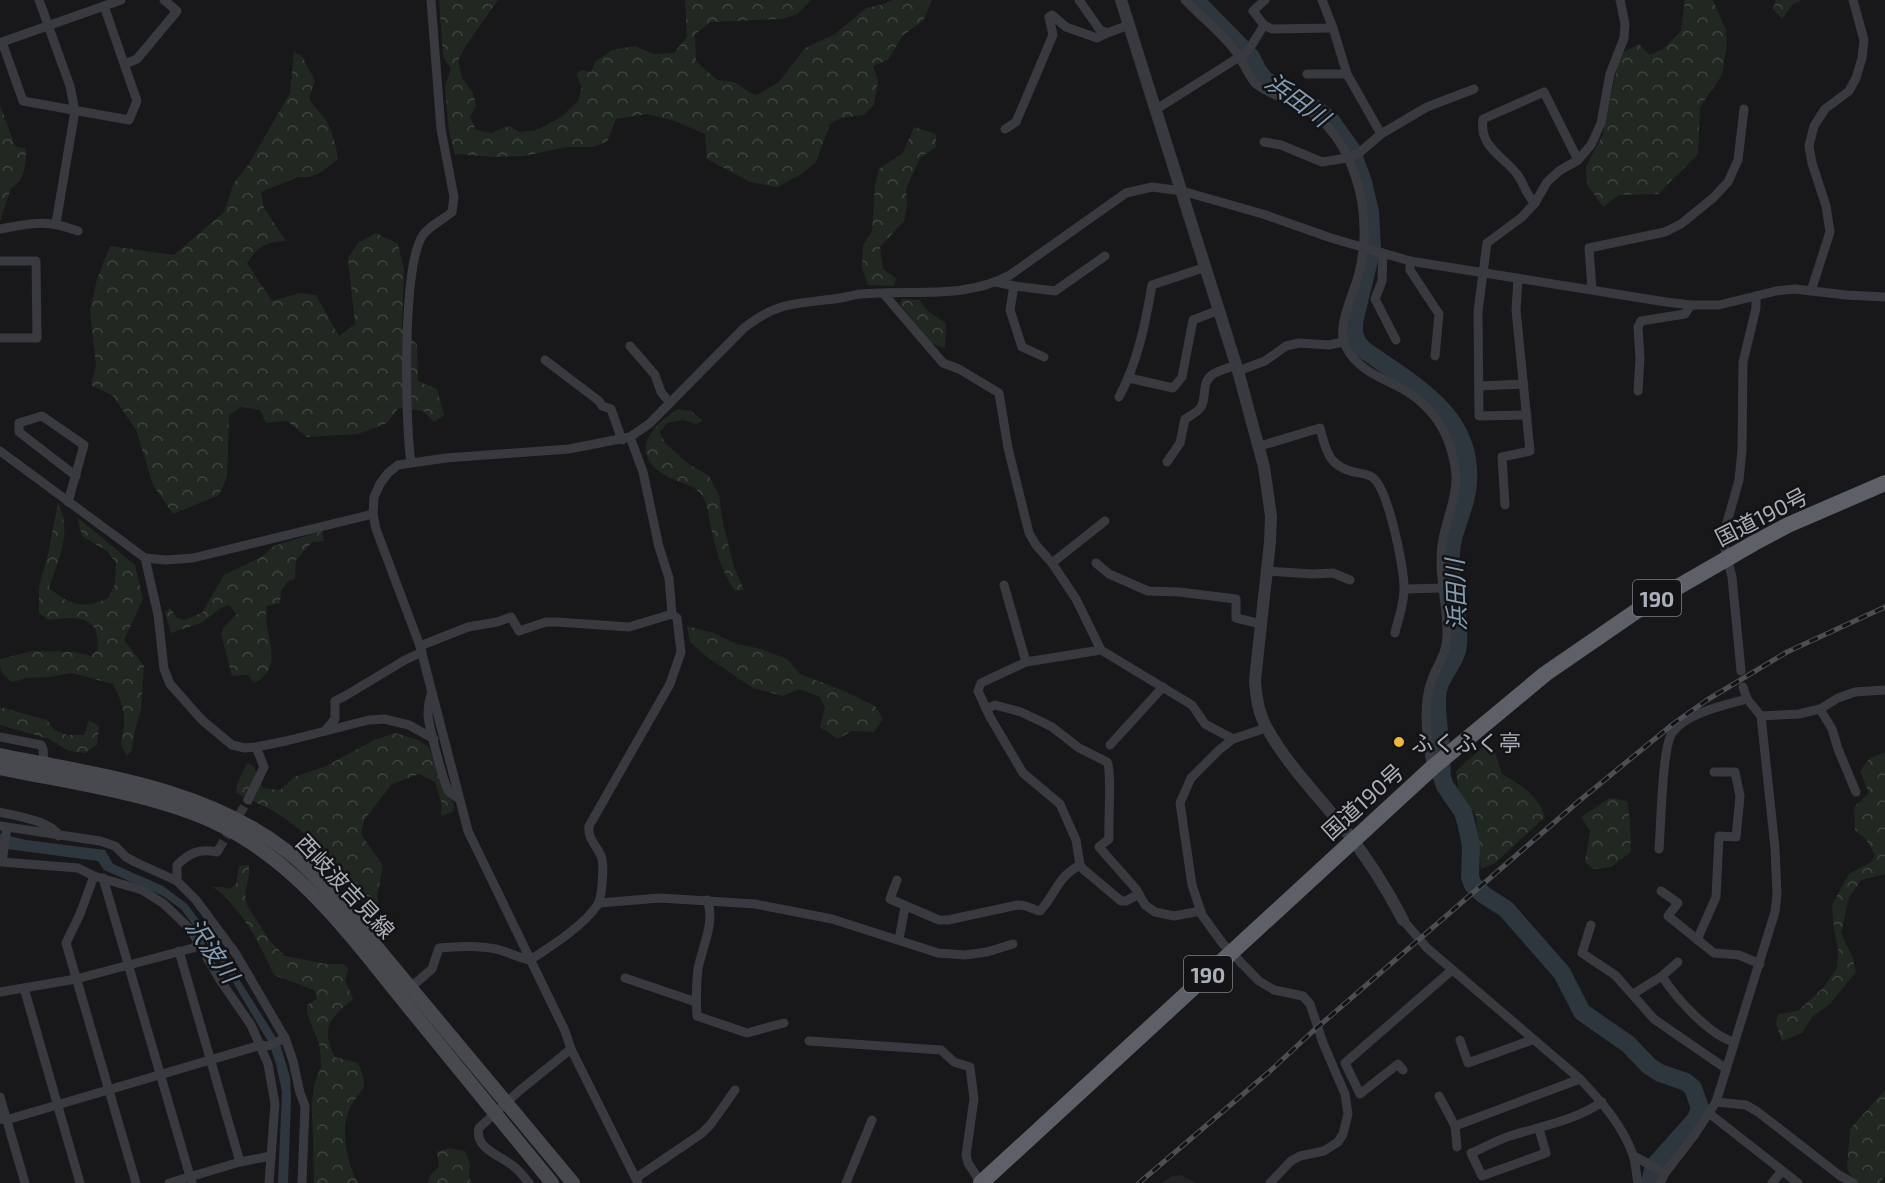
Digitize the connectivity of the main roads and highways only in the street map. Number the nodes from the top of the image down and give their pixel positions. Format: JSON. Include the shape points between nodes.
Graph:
{"nodes":[{"id":1,"x":1885,"y":483,"type":"edge"},
{"id":2,"x":0,"y":755,"type":"edge"},
{"id":3,"x":0,"y":768,"type":"edge"},
{"id":4,"x":552,"y":1183,"type":"edge"},
{"id":5,"x":573,"y":1183,"type":"edge"},
{"id":6,"x":981,"y":1183,"type":"edge"}],
"edges":[{"from":1,"to":6,"type":"highway","name":"国道190号","number":"190","via":[[1788,525],[1726,559],[1638,610],[1545,674],[1433,767]]},
{"from":2,"to":5,"type":"main road","name":"西岐波吉見線","via":[[197,801],[250,826],[284,849],[340,903]]},
{"from":3,"to":4,"type":"main road","name":"西岐波吉見線","via":[[174,807],[211,821],[271,855],[331,912]]}]}
